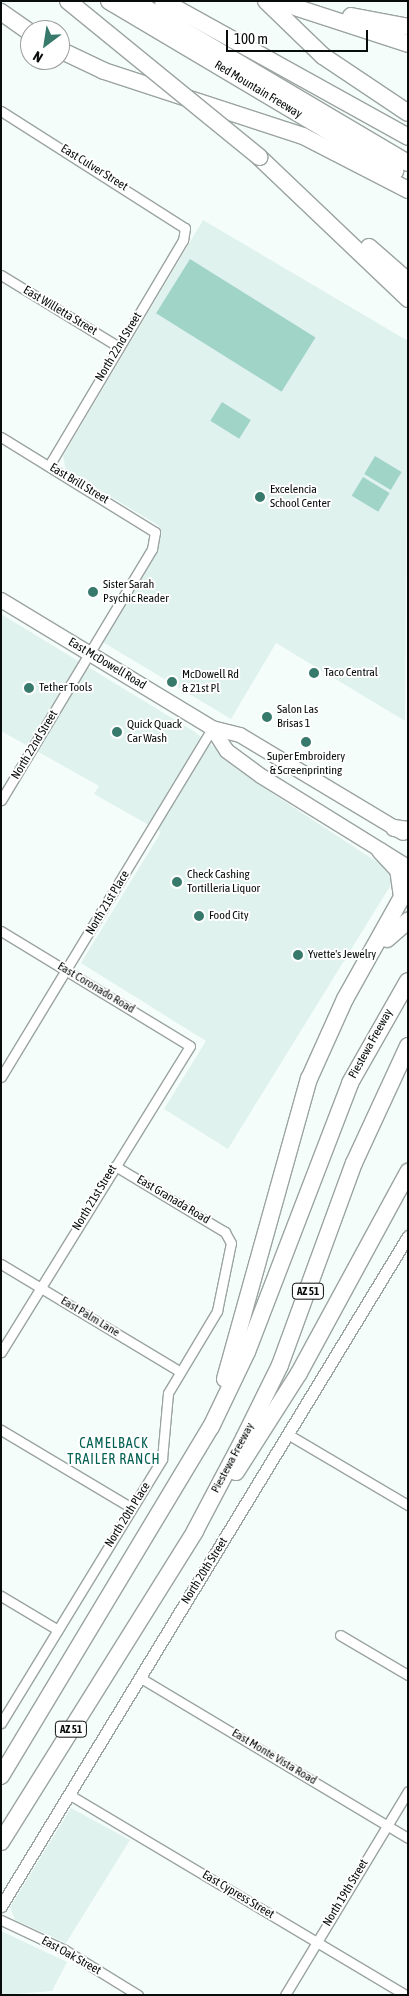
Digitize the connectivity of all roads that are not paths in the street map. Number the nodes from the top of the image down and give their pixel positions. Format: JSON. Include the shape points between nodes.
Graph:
{"nodes":[{"id":1,"x":68,"y":1,"type":"edge"},
{"id":2,"x":109,"y":1,"type":"edge"},
{"id":3,"x":134,"y":1,"type":"edge"},
{"id":4,"x":266,"y":1,"type":"edge"},
{"id":5,"x":276,"y":1,"type":"edge"},
{"id":6,"x":304,"y":1,"type":"edge"},
{"id":7,"x":169,"y":5,"type":"edge"},
{"id":8,"x":1,"y":12,"type":"edge"},
{"id":9,"x":347,"y":19,"type":"junction"},
{"id":10,"x":20,"y":25,"type":"edge"},
{"id":11,"x":408,"y":27,"type":"edge"},
{"id":12,"x":408,"y":44,"type":"edge"},
{"id":13,"x":70,"y":55,"type":"edge"},
{"id":14,"x":1,"y":111,"type":"edge"},
{"id":15,"x":408,"y":113,"type":"edge"},
{"id":16,"x":408,"y":137,"type":"edge"},
{"id":17,"x":408,"y":154,"type":"edge"},
{"id":18,"x":259,"y":157,"type":"junction"},
{"id":19,"x":408,"y":163,"type":"edge"},
{"id":20,"x":408,"y":178,"type":"edge"},
{"id":21,"x":408,"y":190,"type":"edge"},
{"id":22,"x":184,"y":228,"type":"joint"},
{"id":23,"x":1,"y":275,"type":"edge"},
{"id":24,"x":408,"y":281,"type":"edge"},
{"id":25,"x":408,"y":299,"type":"edge"},
{"id":26,"x":119,"y":347,"type":"junction"},
{"id":27,"x":1,"y":437,"type":"edge"},
{"id":28,"x":49,"y":466,"type":"junction"},
{"id":29,"x":155,"y":532,"type":"joint"},
{"id":30,"x":1,"y":600,"type":"edge"},
{"id":31,"x":91,"y":654,"type":"junction"},
{"id":32,"x":212,"y":728,"type":"junction"},
{"id":33,"x":1,"y":800,"type":"edge"},
{"id":34,"x":403,"y":831,"type":"edge"},
{"id":35,"x":380,"y":851,"type":"junction"},
{"id":36,"x":408,"y":867,"type":"edge"},
{"id":37,"x":408,"y":921,"type":"edge"},
{"id":38,"x":1,"y":931,"type":"edge"},
{"id":39,"x":376,"y":951,"type":"junction"},
{"id":40,"x":66,"y":971,"type":"junction"},
{"id":41,"x":408,"y":981,"type":"edge"},
{"id":42,"x":190,"y":1046,"type":"joint"},
{"id":43,"x":408,"y":1046,"type":"edge"},
{"id":44,"x":1,"y":1077,"type":"edge"},
{"id":45,"x":115,"y":1166,"type":"junction"},
{"id":46,"x":408,"y":1172,"type":"edge"},
{"id":47,"x":408,"y":1236,"type":"edge"},
{"id":48,"x":229,"y":1237,"type":"joint"},
{"id":49,"x":1,"y":1264,"type":"edge"},
{"id":50,"x":40,"y":1287,"type":"junction"},
{"id":51,"x":1,"y":1352,"type":"edge"},
{"id":52,"x":179,"y":1371,"type":"junction"},
{"id":53,"x":211,"y":1427,"type":"junction"},
{"id":54,"x":1,"y":1430,"type":"edge"},
{"id":55,"x":289,"y":1434,"type":"junction"},
{"id":56,"x":408,"y":1505,"type":"edge"},
{"id":57,"x":132,"y":1508,"type":"junction"},
{"id":58,"x":195,"y":1531,"type":"junction"},
{"id":59,"x":1,"y":1596,"type":"edge"},
{"id":60,"x":58,"y":1630,"type":"junction"},
{"id":61,"x":340,"y":1635,"type":"dead end"},
{"id":62,"x":408,"y":1675,"type":"edge"},
{"id":63,"x":139,"y":1677,"type":"junction"},
{"id":64,"x":1,"y":1723,"type":"edge"},
{"id":65,"x":1,"y":1776,"type":"edge"},
{"id":66,"x":408,"y":1791,"type":"edge"},
{"id":67,"x":70,"y":1795,"type":"junction"},
{"id":68,"x":387,"y":1825,"type":"junction"},
{"id":69,"x":408,"y":1838,"type":"edge"},
{"id":70,"x":1,"y":1842,"type":"edge"},
{"id":71,"x":1,"y":1906,"type":"edge"},
{"id":72,"x":1,"y":1920,"type":"edge"},
{"id":73,"x":317,"y":1942,"type":"junction"},
{"id":74,"x":138,"y":1995,"type":"edge"},
{"id":75,"x":285,"y":1995,"type":"edge"},
{"id":76,"x":406,"y":1995,"type":"edge"}],
"edges":[{"from":1,"to":18,"type":"highway","bridge":true},
{"from":2,"to":20,"type":"highway","name":"Red Mountain Freeway"},
{"from":3,"to":19,"type":"highway"},
{"from":4,"to":15,"type":"highway","via":[[323,56]]},
{"from":5,"to":9,"type":"highway"},
{"from":6,"to":9,"type":"highway"},
{"from":7,"to":16,"type":"highway"},
{"from":7,"to":17,"type":"highway"},
{"from":8,"to":10,"type":"highway"},
{"from":9,"to":11,"type":"highway"},
{"from":9,"to":12,"type":"highway"},
{"from":13,"to":21,"type":"highway","via":[[104,71],[303,136]]},
{"from":14,"to":22,"type":"street","name":"East Culver Street"},
{"from":18,"to":24,"type":"highway"},
{"from":18,"to":25,"type":"highway"},
{"from":22,"to":26,"type":"street","name":"North 22nd Street","via":[[184,240]]},
{"from":23,"to":26,"type":"street","name":"East Willetta Street"},
{"from":26,"to":28,"type":"street","name":"North 22nd Street"},
{"from":27,"to":28,"type":"street","name":"East Brill Street"},
{"from":28,"to":29,"type":"street","name":"East Brill Street"},
{"from":29,"to":31,"type":"street","name":"North 22nd Street","via":[[152,549]]},
{"from":30,"to":31,"type":"main road","name":"East McDowell Road"},
{"from":31,"to":32,"type":"main road","name":"East McDowell Road"},
{"from":31,"to":33,"type":"street","name":"North 22nd Street"},
{"from":32,"to":34,"type":"main road","name":"East McDowell Road","via":[[240,734]]},
{"from":32,"to":35,"type":"main road","name":"East McDowell Road","via":[[233,755]]},
{"from":32,"to":40,"type":"street","name":"North 21st Place"},
{"from":35,"to":36,"type":"main road","name":"East McDowell Road"},
{"from":35,"to":39,"type":"highway","via":[[398,870],[403,889],[399,907]]},
{"from":37,"to":39,"type":"highway"},
{"from":38,"to":40,"type":"street","name":"East Coronado Road"},
{"from":39,"to":53,"type":"highway","via":[[342,1006],[309,1079]]},
{"from":40,"to":42,"type":"street","name":"East Coronado Road"},
{"from":40,"to":44,"type":"street","name":"North 21st Place"},
{"from":41,"to":53,"type":"highway","name":"Piestewa Freeway","number":"AZ 51","via":[[350,1083],[247,1352]]},
{"from":42,"to":45,"type":"street","name":"North 21st Street"},
{"from":43,"to":58,"type":"highway","name":"Piestewa Freeway","number":"AZ 51","via":[[354,1163],[280,1365]]},
{"from":45,"to":48,"type":"street","name":"East Granada Road"},
{"from":45,"to":50,"type":"street","name":"North 21st Street"},
{"from":46,"to":58,"type":"highway","via":[[294,1380]]},
{"from":47,"to":55,"type":"street","name":"North 20th Street"},
{"from":48,"to":52,"type":"street","name":"North 20th Place","via":[[217,1311]]},
{"from":49,"to":50,"type":"street","name":"East Palm Lane"},
{"from":50,"to":51,"type":"street","name":"North 21st Street"},
{"from":50,"to":52,"type":"street","name":"East Palm Lane"},
{"from":52,"to":57,"type":"street","name":"North 20th Place","via":[[164,1409],[167,1445]]},
{"from":53,"to":65,"type":"highway","name":"Piestewa Freeway","number":"AZ 51"},
{"from":54,"to":57,"type":"street"},
{"from":55,"to":56,"type":"street"},
{"from":55,"to":63,"type":"street","name":"North 20th Street"},
{"from":57,"to":60,"type":"street","name":"North 20th Place"},
{"from":58,"to":70,"type":"highway","name":"Piestewa Freeway","number":"AZ 51"},
{"from":59,"to":60,"type":"street"},
{"from":60,"to":64,"type":"street","name":"North 20th Place"},
{"from":61,"to":62,"type":"street"},
{"from":63,"to":67,"type":"street","name":"North 20th Street"},
{"from":63,"to":68,"type":"street","name":"East Monte Vista Road"},
{"from":66,"to":68,"type":"street","name":"North 19th Street"},
{"from":67,"to":71,"type":"street","name":"North 20th Street"},
{"from":67,"to":73,"type":"street","name":"East Cypress Street"},
{"from":68,"to":69,"type":"street","name":"East Monte Vista Road"},
{"from":68,"to":73,"type":"street","name":"North 19th Street"},
{"from":72,"to":74,"type":"street","name":"East Oak Street","via":[[65,1950]]},
{"from":73,"to":75,"type":"street","name":"North 19th Street"},
{"from":73,"to":76,"type":"street","name":"East Cypress Street"}]}
